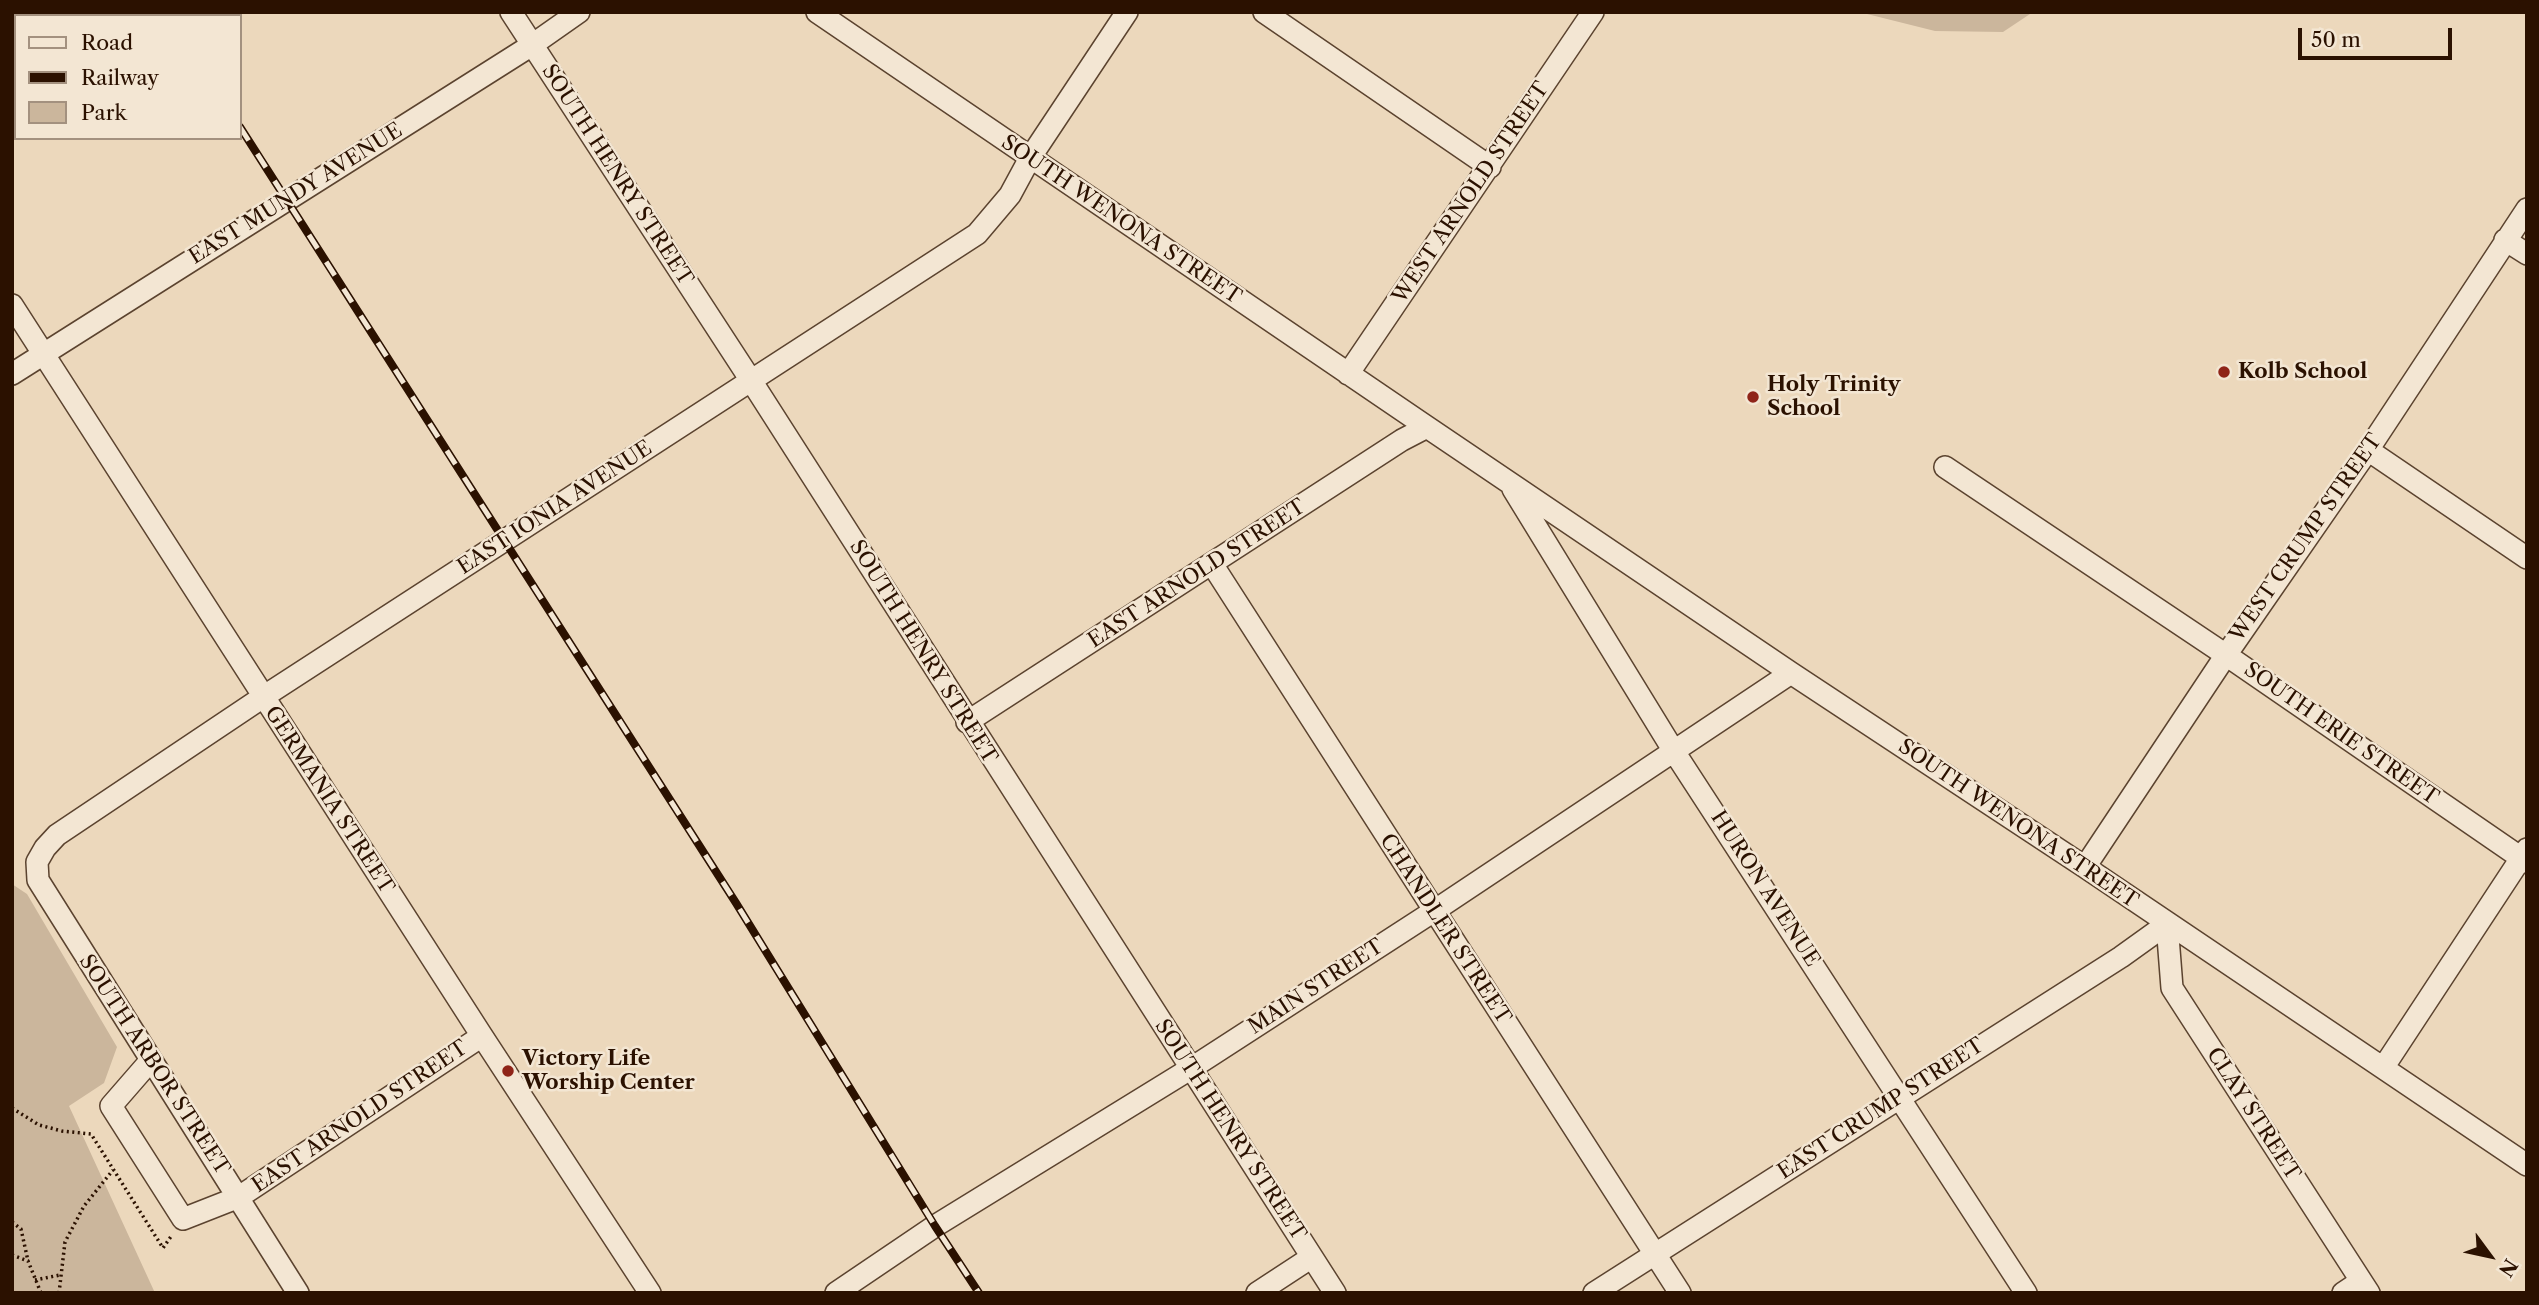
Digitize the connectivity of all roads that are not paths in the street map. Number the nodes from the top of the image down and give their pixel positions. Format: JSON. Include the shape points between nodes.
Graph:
{"nodes":[{"id":1,"x":511,"y":12,"type":"edge"},
{"id":2,"x":579,"y":12,"type":"edge"},
{"id":3,"x":817,"y":12,"type":"edge"},
{"id":4,"x":1127,"y":12,"type":"edge"},
{"id":5,"x":1264,"y":12,"type":"edge"},
{"id":6,"x":1593,"y":12,"type":"edge"},
{"id":7,"x":532,"y":45,"type":"junction"},
{"id":8,"x":1030,"y":158,"type":"junction"},
{"id":9,"x":1490,"y":167,"type":"junction"},
{"id":10,"x":2527,"y":209,"type":"edge"},
{"id":11,"x":2505,"y":240,"type":"junction"},
{"id":12,"x":2527,"y":254,"type":"edge"},
{"id":13,"x":12,"y":305,"type":"edge"},
{"id":14,"x":43,"y":353,"type":"junction"},
{"id":15,"x":12,"y":374,"type":"edge"},
{"id":16,"x":1348,"y":374,"type":"junction"},
{"id":17,"x":751,"y":382,"type":"junction"},
{"id":18,"x":1427,"y":427,"type":"junction"},
{"id":19,"x":2368,"y":450,"type":"junction"},
{"id":20,"x":1945,"y":467,"type":"dead end"},
{"id":21,"x":1509,"y":482,"type":"junction"},
{"id":22,"x":2527,"y":558,"type":"edge"},
{"id":23,"x":1212,"y":564,"type":"junction"},
{"id":24,"x":2226,"y":655,"type":"junction"},
{"id":25,"x":1791,"y":673,"type":"junction"},
{"id":26,"x":263,"y":697,"type":"junction"},
{"id":27,"x":967,"y":722,"type":"junction"},
{"id":28,"x":1675,"y":753,"type":"junction"},
{"id":29,"x":57,"y":835,"type":"joint"},
{"id":30,"x":2525,"y":856,"type":"edge"},
{"id":31,"x":2085,"y":867,"type":"junction"},
{"id":32,"x":1434,"y":911,"type":"junction"},
{"id":33,"x":2167,"y":924,"type":"junction"},
{"id":34,"x":482,"y":1036,"type":"junction"},
{"id":35,"x":151,"y":1060,"type":"junction"},
{"id":36,"x":2383,"y":1068,"type":"junction"},
{"id":37,"x":1190,"y":1069,"type":"junction"},
{"id":38,"x":1900,"y":1097,"type":"junction"},
{"id":39,"x":2527,"y":1165,"type":"edge"},
{"id":40,"x":239,"y":1198,"type":"junction"},
{"id":41,"x":1654,"y":1254,"type":"junction"},
{"id":42,"x":1312,"y":1257,"type":"junction"},
{"id":43,"x":2358,"y":1289,"type":"edge"},
{"id":44,"x":298,"y":1293,"type":"edge"},
{"id":45,"x":650,"y":1293,"type":"edge"},
{"id":46,"x":836,"y":1293,"type":"edge"},
{"id":47,"x":1257,"y":1293,"type":"edge"},
{"id":48,"x":1335,"y":1293,"type":"edge"},
{"id":49,"x":1594,"y":1293,"type":"edge"},
{"id":50,"x":1680,"y":1293,"type":"edge"},
{"id":51,"x":2026,"y":1293,"type":"edge"}],
"edges":[{"from":1,"to":7,"type":"street","name":"SOUTH HENRY STREET"},
{"from":2,"to":7,"type":"street","name":"EAST MUNDY AVENUE"},
{"from":3,"to":8,"type":"street","name":"SOUTH WENONA STREET"},
{"from":4,"to":8,"type":"street","name":"EAST IONIA AVENUE"},
{"from":5,"to":9,"type":"street"},
{"from":6,"to":9,"type":"street","name":"WEST ARNOLD STREET"},
{"from":7,"to":14,"type":"street","name":"EAST MUNDY AVENUE"},
{"from":7,"to":17,"type":"street","name":"SOUTH HENRY STREET"},
{"from":8,"to":16,"type":"street","name":"SOUTH WENONA STREET"},
{"from":8,"to":17,"type":"street","name":"EAST IONIA AVENUE","via":[[1010,195],[977,234]]},
{"from":9,"to":16,"type":"street","name":"WEST ARNOLD STREET"},
{"from":10,"to":11,"type":"street","name":"WEST CRUMP STREET"},
{"from":11,"to":12,"type":"street"},
{"from":11,"to":19,"type":"street","name":"WEST CRUMP STREET"},
{"from":13,"to":14,"type":"street","name":"GERMANIA STREET"},
{"from":14,"to":15,"type":"street","name":"EAST MUNDY AVENUE"},
{"from":14,"to":26,"type":"street","name":"GERMANIA STREET"},
{"from":16,"to":18,"type":"street","name":"SOUTH WENONA STREET"},
{"from":17,"to":26,"type":"street","name":"EAST IONIA AVENUE"},
{"from":17,"to":27,"type":"street","name":"SOUTH HENRY STREET"},
{"from":18,"to":21,"type":"street","name":"SOUTH WENONA STREET"},
{"from":18,"to":23,"type":"street","name":"EAST ARNOLD STREET"},
{"from":19,"to":22,"type":"street"},
{"from":19,"to":24,"type":"street","name":"WEST CRUMP STREET"},
{"from":20,"to":24,"type":"street","name":"SOUTH ERIE STREET"},
{"from":21,"to":25,"type":"street","name":"SOUTH WENONA STREET"},
{"from":21,"to":28,"type":"street","name":"HURON AVENUE"},
{"from":23,"to":27,"type":"street","name":"EAST ARNOLD STREET"},
{"from":23,"to":32,"type":"street","name":"CHANDLER STREET"},
{"from":24,"to":30,"type":"street","name":"SOUTH ERIE STREET"},
{"from":24,"to":31,"type":"street","name":"WEST CRUMP STREET"},
{"from":25,"to":28,"type":"street","name":"MAIN STREET"},
{"from":25,"to":31,"type":"street","name":"SOUTH WENONA STREET"},
{"from":26,"to":29,"type":"street","name":"EAST IONIA AVENUE"},
{"from":26,"to":34,"type":"street","name":"GERMANIA STREET"},
{"from":27,"to":37,"type":"street","name":"SOUTH HENRY STREET"},
{"from":28,"to":32,"type":"street","name":"MAIN STREET"},
{"from":28,"to":38,"type":"street","name":"HURON AVENUE"},
{"from":29,"to":35,"type":"street","name":"SOUTH ARBOR STREET","via":[[37,862],[38,880]]},
{"from":30,"to":36,"type":"street"},
{"from":31,"to":33,"type":"street","name":"SOUTH WENONA STREET"},
{"from":32,"to":37,"type":"street","name":"MAIN STREET"},
{"from":32,"to":41,"type":"street","name":"CHANDLER STREET"},
{"from":33,"to":36,"type":"street","name":"SOUTH WENONA STREET"},
{"from":33,"to":38,"type":"street","name":"EAST CRUMP STREET"},
{"from":33,"to":43,"type":"street","name":"CLAY STREET","via":[[2172,988]]},
{"from":34,"to":40,"type":"street","name":"EAST ARNOLD STREET"},
{"from":34,"to":45,"type":"street","name":"GERMANIA STREET"},
{"from":35,"to":40,"type":"street","name":"SOUTH ARBOR STREET"},
{"from":35,"to":40,"type":"street","name":"EAST ARNOLD STREET","via":[[111,1106],[183,1219]]},
{"from":36,"to":39,"type":"street","name":"SOUTH WENONA STREET"},
{"from":37,"to":42,"type":"street","name":"SOUTH HENRY STREET"},
{"from":37,"to":46,"type":"street","name":"MAIN STREET","via":[[935,1226]]},
{"from":38,"to":41,"type":"street","name":"EAST CRUMP STREET"},
{"from":38,"to":51,"type":"street","name":"HURON AVENUE"},
{"from":40,"to":44,"type":"street","name":"SOUTH ARBOR STREET"},
{"from":41,"to":49,"type":"street","name":"EAST CRUMP STREET"},
{"from":41,"to":50,"type":"street","name":"CHANDLER STREET"},
{"from":42,"to":47,"type":"street"},
{"from":42,"to":48,"type":"street","name":"SOUTH HENRY STREET"}]}
